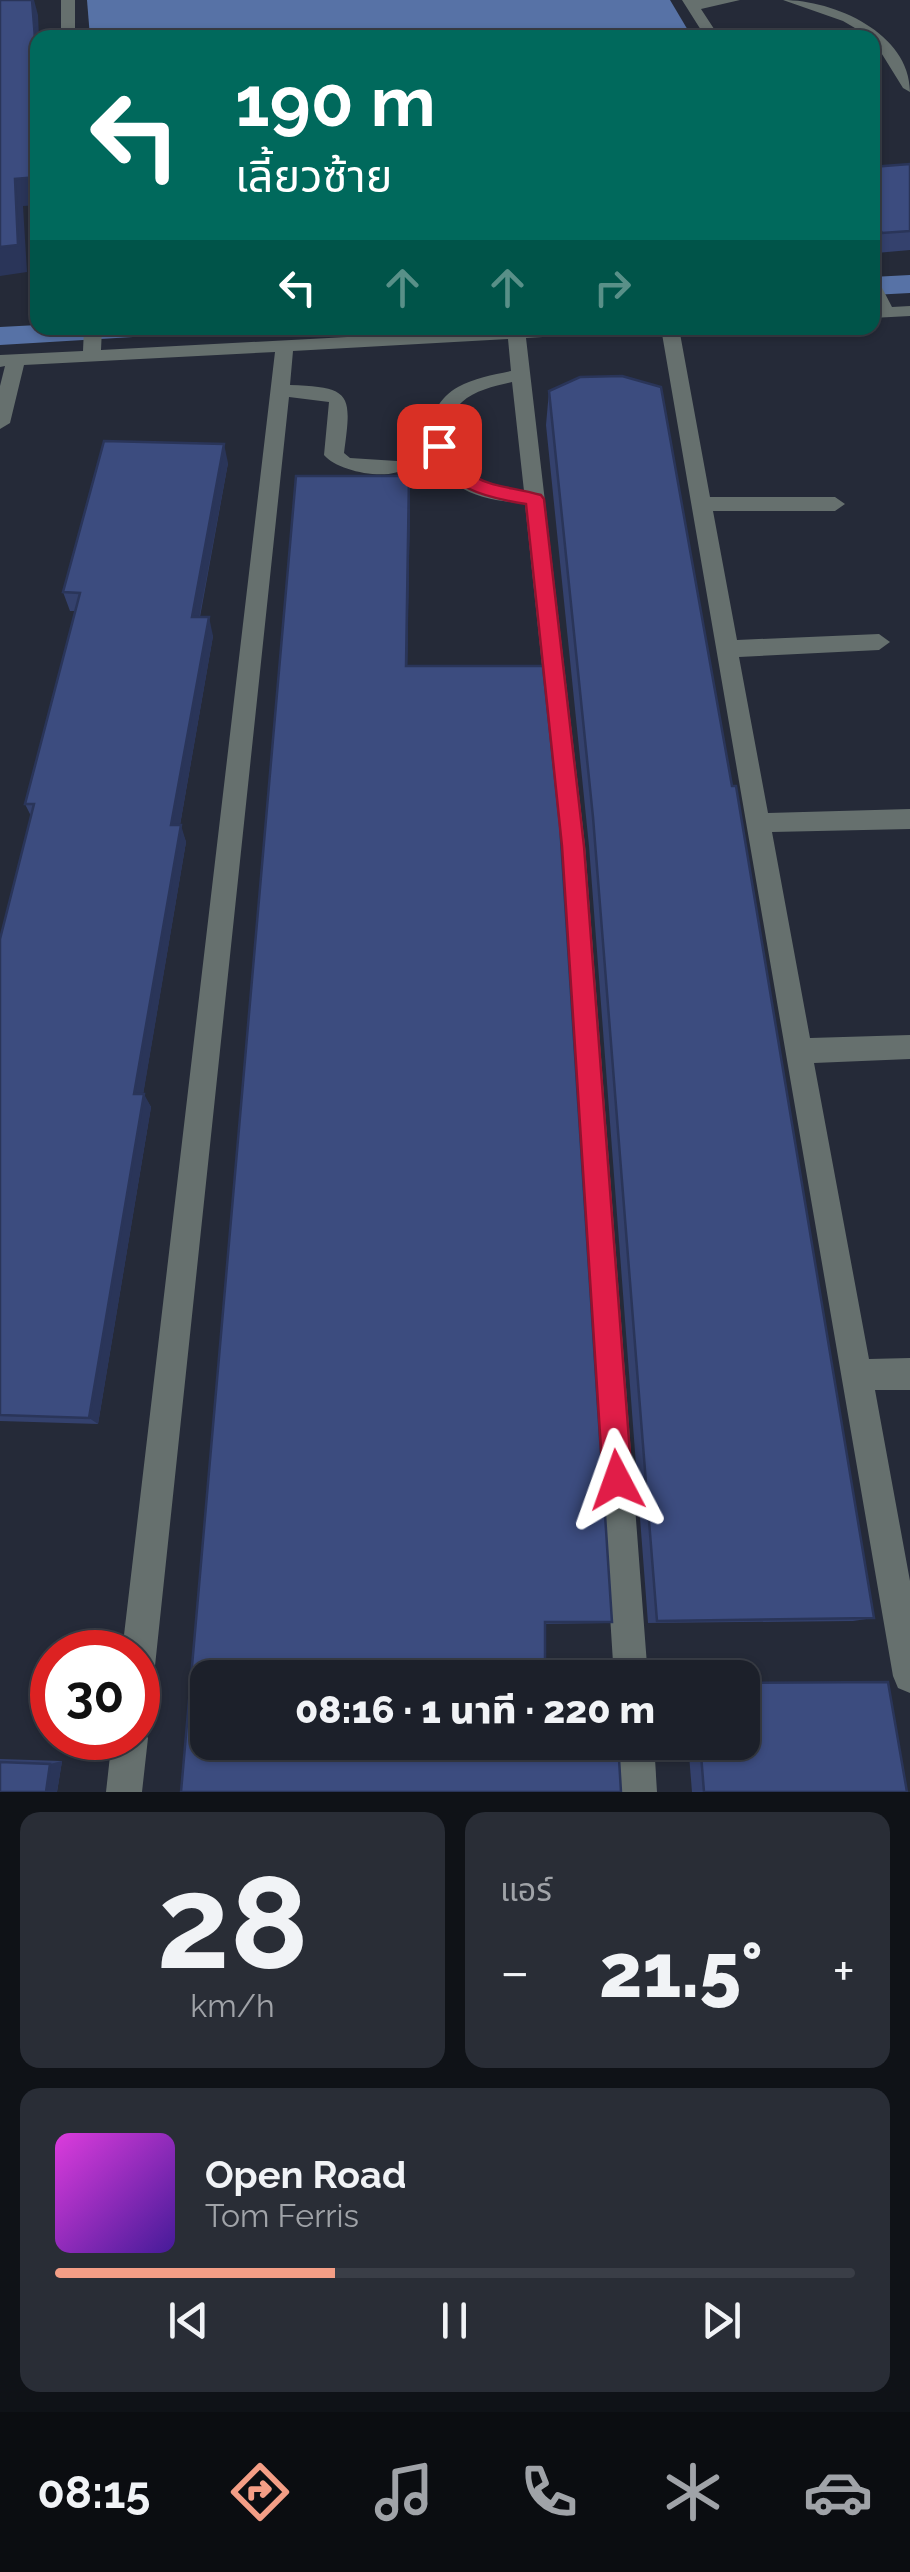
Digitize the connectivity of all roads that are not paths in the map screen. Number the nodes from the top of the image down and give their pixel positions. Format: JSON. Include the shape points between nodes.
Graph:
{"nodes":[{"id":1,"x":68,"y":0,"type":"edge"},
{"id":2,"x":733,"y":0,"type":"edge"},
{"id":3,"x":790,"y":0,"type":"edge"},
{"id":4,"x":691,"y":3,"type":"edge"},
{"id":5,"x":68,"y":30,"type":"edge"},
{"id":6,"x":708,"y":30,"type":"edge"},
{"id":7,"x":868,"y":30,"type":"edge"},
{"id":8,"x":880,"y":43,"type":"edge"},
{"id":9,"x":910,"y":88,"type":"edge"},
{"id":10,"x":910,"y":311,"type":"edge"},
{"id":11,"x":880,"y":313,"type":"edge"},
{"id":12,"x":314,"y":335,"type":"edge"},
{"id":13,"x":516,"y":335,"type":"edge"},
{"id":14,"x":671,"y":335,"type":"edge"},
{"id":15,"x":92,"y":342,"type":"edge"},
{"id":16,"x":285,"y":345,"type":"junction"},
{"id":17,"x":8,"y":360,"type":"edge"},
{"id":18,"x":521,"y":375,"type":"junction"},
{"id":19,"x":279,"y":390,"type":"junction"},
{"id":20,"x":0,"y":423,"type":"edge"},
{"id":21,"x":397,"y":467,"type":"dead end"},
{"id":22,"x":534,"y":499,"type":"junction"},
{"id":23,"x":701,"y":504,"type":"junction"},
{"id":24,"x":834,"y":504,"type":"dead end"},
{"id":25,"x":880,"y":642,"type":"dead end"},
{"id":26,"x":727,"y":649,"type":"junction"},
{"id":27,"x":910,"y":819,"type":"edge"},
{"id":28,"x":758,"y":823,"type":"junction"},
{"id":29,"x":910,"y":1047,"type":"edge"},
{"id":30,"x":798,"y":1051,"type":"junction"},
{"id":31,"x":910,"y":1374,"type":"edge"},
{"id":32,"x":855,"y":1375,"type":"junction"},
{"id":33,"x":142,"y":1630,"type":"edge"},
{"id":34,"x":630,"y":1660,"type":"edge"},
{"id":35,"x":910,"y":1676,"type":"edge"},
{"id":36,"x":128,"y":1760,"type":"edge"},
{"id":37,"x":637,"y":1760,"type":"edge"},
{"id":38,"x":124,"y":1792,"type":"edge"},
{"id":39,"x":639,"y":1792,"type":"edge"}],
"edges":[{"from":1,"to":5,"type":"street"},
{"from":2,"to":4,"type":"street"},
{"from":3,"to":7,"type":"street"},
{"from":4,"to":6,"type":"street"},
{"from":8,"to":9,"type":"street"},
{"from":10,"to":11,"type":"street"},
{"from":12,"to":16,"type":"street"},
{"from":13,"to":18,"type":"street"},
{"from":14,"to":23,"type":"street"},
{"from":15,"to":16,"type":"street"},
{"from":15,"to":17,"type":"street"},
{"from":16,"to":19,"type":"street"},
{"from":17,"to":20,"type":"street"},
{"from":18,"to":22,"type":"street"},
{"from":18,"to":22,"type":"street","via":[[482,382],[447,404],[438,420],[439,446],[462,480]]},
{"from":19,"to":21,"type":"street","via":[[337,398],[334,454],[346,464]]},
{"from":19,"to":33,"type":"street"},
{"from":22,"to":34,"type":"street","via":[[573,846]]},
{"from":23,"to":24,"type":"street"},
{"from":23,"to":26,"type":"street"},
{"from":25,"to":26,"type":"street"},
{"from":26,"to":28,"type":"street"},
{"from":27,"to":28,"type":"street"},
{"from":28,"to":30,"type":"street"},
{"from":29,"to":30,"type":"street"},
{"from":30,"to":32,"type":"street"},
{"from":31,"to":32,"type":"street"},
{"from":32,"to":35,"type":"street"},
{"from":36,"to":38,"type":"street"},
{"from":37,"to":39,"type":"street"}]}
